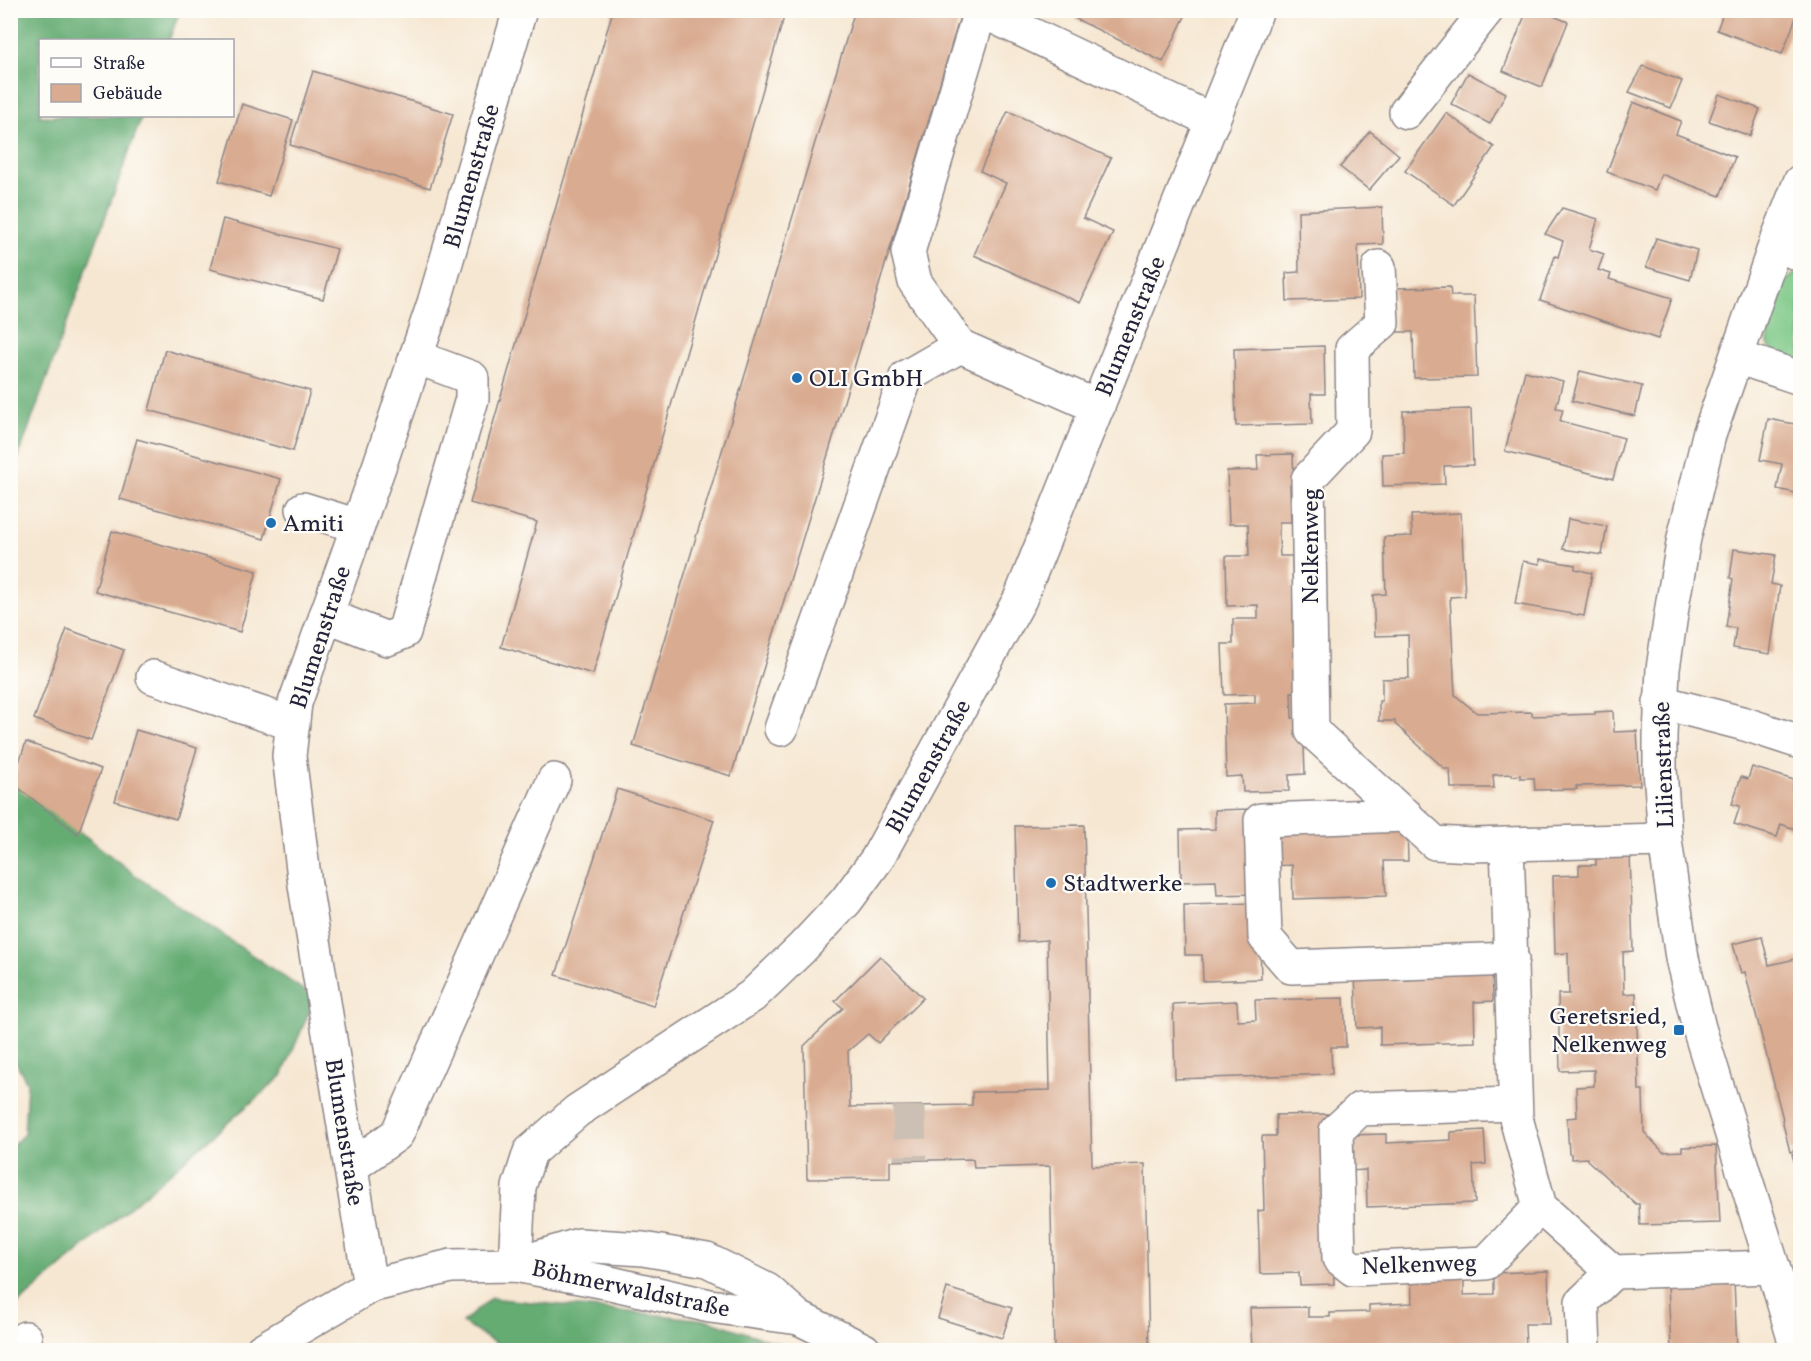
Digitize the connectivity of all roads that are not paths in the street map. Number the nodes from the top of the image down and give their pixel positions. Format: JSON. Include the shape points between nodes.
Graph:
{"nodes":[{"id":1,"x":520,"y":10,"type":"edge"},
{"id":2,"x":1257,"y":10,"type":"edge"},
{"id":3,"x":1487,"y":10,"type":"edge"},
{"id":4,"x":980,"y":11,"type":"edge"},
{"id":5,"x":1406,"y":112,"type":"dead end"},
{"id":6,"x":1213,"y":121,"type":"junction"},
{"id":7,"x":1800,"y":182,"type":"edge"},
{"id":8,"x":1788,"y":249,"type":"edge"},
{"id":9,"x":1379,"y":267,"type":"dead end"},
{"id":10,"x":960,"y":346,"type":"junction"},
{"id":11,"x":416,"y":357,"type":"junction"},
{"id":12,"x":1737,"y":357,"type":"junction"},
{"id":13,"x":1800,"y":378,"type":"edge"},
{"id":14,"x":1098,"y":407,"type":"junction"},
{"id":15,"x":303,"y":509,"type":"dead end"},
{"id":16,"x":358,"y":526,"type":"junction"},
{"id":17,"x":326,"y":615,"type":"junction"},
{"id":18,"x":153,"y":677,"type":"dead end"},
{"id":19,"x":1660,"y":702,"type":"junction"},
{"id":20,"x":293,"y":724,"type":"junction"},
{"id":21,"x":781,"y":729,"type":"dead end"},
{"id":22,"x":1800,"y":742,"type":"edge"},
{"id":23,"x":554,"y":780,"type":"dead end"},
{"id":24,"x":1406,"y":815,"type":"junction"},
{"id":25,"x":1665,"y":840,"type":"junction"},
{"id":26,"x":1507,"y":844,"type":"junction"},
{"id":27,"x":1512,"y":959,"type":"junction"},
{"id":28,"x":1515,"y":1104,"type":"junction"},
{"id":29,"x":351,"y":1167,"type":"junction"},
{"id":30,"x":1540,"y":1207,"type":"junction"},
{"id":31,"x":515,"y":1265,"type":"junction"},
{"id":32,"x":1773,"y":1267,"type":"junction"},
{"id":33,"x":1612,"y":1272,"type":"junction"},
{"id":34,"x":370,"y":1286,"type":"junction"},
{"id":35,"x":798,"y":1318,"type":"junction"},
{"id":36,"x":262,"y":1350,"type":"edge"},
{"id":37,"x":864,"y":1350,"type":"edge"},
{"id":38,"x":1584,"y":1350,"type":"edge"},
{"id":39,"x":1796,"y":1350,"type":"edge"}],
"edges":[{"from":1,"to":11,"type":"street","name":"Blumenstraße"},
{"from":2,"to":6,"type":"street","name":"Blumenstraße"},
{"from":3,"to":5,"type":"street"},
{"from":4,"to":6,"type":"street"},
{"from":4,"to":10,"type":"street","via":[[908,252],[915,282]]},
{"from":6,"to":14,"type":"street","name":"Blumenstraße"},
{"from":7,"to":8,"type":"street","name":"Lilienstraße"},
{"from":8,"to":12,"type":"street","name":"Lilienstraße"},
{"from":9,"to":24,"type":"street","name":"Nelkenweg","via":[[1382,323],[1352,349],[1353,431],[1308,479],[1312,732]]},
{"from":10,"to":14,"type":"street"},
{"from":10,"to":21,"type":"street","via":[[906,376]]},
{"from":11,"to":16,"type":"street","name":"Blumenstraße"},
{"from":11,"to":17,"type":"street","via":[[472,378],[472,399],[404,632],[387,639]]},
{"from":12,"to":13,"type":"street"},
{"from":12,"to":19,"type":"street","name":"Lilienstraße","via":[[1709,435],[1684,538]]},
{"from":14,"to":31,"type":"street","name":"Blumenstraße","via":[[1020,599],[877,859],[846,901],[752,996],[577,1111],[530,1152],[519,1187]]},
{"from":15,"to":16,"type":"street"},
{"from":16,"to":17,"type":"street","name":"Blumenstraße"},
{"from":17,"to":20,"type":"street","name":"Blumenstraße","via":[[295,703]]},
{"from":18,"to":20,"type":"street"},
{"from":19,"to":22,"type":"street"},
{"from":19,"to":25,"type":"street","name":"Lilienstraße","via":[[1659,769]]},
{"from":20,"to":29,"type":"street","name":"Blumenstraße","via":[[289,756],[304,885]]},
{"from":23,"to":29,"type":"street","via":[[397,1134]]},
{"from":24,"to":26,"type":"street","name":"Nelkenweg","via":[[1435,843]]},
{"from":24,"to":27,"type":"street","via":[[1261,820],[1265,937],[1291,967]]},
{"from":25,"to":26,"type":"street","name":"Nelkenweg"},
{"from":25,"to":32,"type":"street","name":"Lilienstraße","via":[[1682,958],[1699,1028]]},
{"from":26,"to":27,"type":"street"},
{"from":27,"to":28,"type":"street"},
{"from":28,"to":30,"type":"street"},
{"from":28,"to":30,"type":"street","name":"Nelkenweg","via":[[1360,1109],[1336,1131],[1340,1258],[1353,1269],[1486,1263]]},
{"from":29,"to":34,"type":"street","name":"Blumenstraße"},
{"from":30,"to":33,"type":"street"},
{"from":31,"to":34,"type":"street","via":[[452,1266]]},
{"from":31,"to":35,"type":"street","name":"Böhmerwaldstraße","via":[[710,1306]]},
{"from":31,"to":35,"type":"street","name":"Böhmerwaldstraße","via":[[579,1245],[643,1249],[707,1260],[767,1290]]},
{"from":32,"to":33,"type":"street"},
{"from":32,"to":39,"type":"street","name":"Lilienstraße"},
{"from":33,"to":38,"type":"street","via":[[1582,1302]]},
{"from":34,"to":36,"type":"street"},
{"from":35,"to":37,"type":"street","name":"Böhmerwaldstraße"}]}
